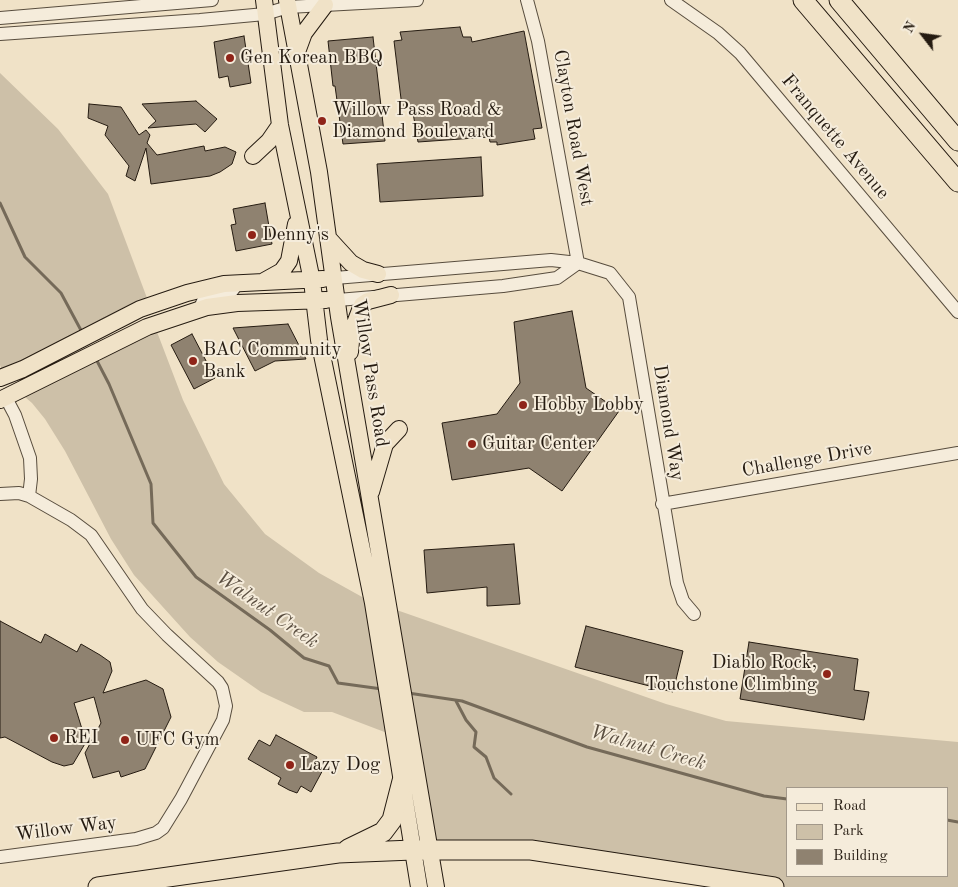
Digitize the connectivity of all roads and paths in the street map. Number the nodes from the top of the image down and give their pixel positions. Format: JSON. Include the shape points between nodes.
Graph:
{"nodes":[{"id":1,"x":212,"y":0,"type":"edge"},
{"id":2,"x":417,"y":0,"type":"edge"},
{"id":3,"x":527,"y":0,"type":"edge"},
{"id":4,"x":671,"y":0,"type":"edge"},
{"id":5,"x":790,"y":0,"type":"edge"},
{"id":6,"x":803,"y":0,"type":"edge"},
{"id":7,"x":839,"y":0,"type":"edge"},
{"id":8,"x":844,"y":0,"type":"edge"},
{"id":9,"x":361,"y":2,"type":"edge"},
{"id":10,"x":287,"y":4,"type":"edge"},
{"id":11,"x":267,"y":5,"type":"edge"},
{"id":12,"x":325,"y":5,"type":"junction"},
{"id":13,"x":0,"y":18,"type":"edge"},
{"id":14,"x":0,"y":34,"type":"edge"},
{"id":15,"x":297,"y":52,"type":"junction"},
{"id":16,"x":894,"y":65,"type":"junction"},
{"id":17,"x":874,"y":83,"type":"junction"},
{"id":18,"x":280,"y":126,"type":"junction"},
{"id":19,"x":958,"y":141,"type":"edge"},
{"id":20,"x":253,"y":156,"type":"dead end"},
{"id":21,"x":958,"y":182,"type":"edge"},
{"id":22,"x":297,"y":212,"type":"junction"},
{"id":23,"x":329,"y":239,"type":"junction"},
{"id":24,"x":578,"y":263,"type":"junction"},
{"id":25,"x":378,"y":274,"type":"junction"},
{"id":26,"x":335,"y":278,"type":"junction"},
{"id":27,"x":312,"y":280,"type":"junction"},
{"id":28,"x":259,"y":283,"type":"junction"},
{"id":29,"x":238,"y":284,"type":"junction"},
{"id":30,"x":391,"y":295,"type":"junction"},
{"id":31,"x":338,"y":300,"type":"junction"},
{"id":32,"x":315,"y":301,"type":"junction"},
{"id":33,"x":198,"y":310,"type":"junction"},
{"id":34,"x":958,"y":312,"type":"edge"},
{"id":35,"x":348,"y":364,"type":"junction"},
{"id":36,"x":0,"y":378,"type":"edge"},
{"id":37,"x":3,"y":399,"type":"edge"},
{"id":38,"x":399,"y":429,"type":"dead end"},
{"id":39,"x":958,"y":453,"type":"edge"},
{"id":40,"x":0,"y":494,"type":"edge"},
{"id":41,"x":29,"y":496,"type":"junction"},
{"id":42,"x":370,"y":496,"type":"junction"},
{"id":43,"x":662,"y":504,"type":"junction"},
{"id":44,"x":381,"y":605,"type":"junction"},
{"id":45,"x":694,"y":614,"type":"dead end"},
{"id":46,"x":402,"y":781,"type":"junction"},
{"id":47,"x":421,"y":850,"type":"junction"},
{"id":48,"x":338,"y":853,"type":"junction"},
{"id":49,"x":0,"y":857,"type":"edge"},
{"id":50,"x":98,"y":887,"type":"edge"},
{"id":51,"x":419,"y":887,"type":"edge"},
{"id":52,"x":436,"y":887,"type":"edge"},
{"id":53,"x":774,"y":887,"type":"edge"}],
"edges":[{"from":1,"to":13,"type":"street"},
{"from":2,"to":9,"type":"street"},
{"from":3,"to":24,"type":"street","name":"Clayton Road West","via":[[538,41]]},
{"from":4,"to":34,"type":"street","name":"Franquette Avenue","via":[[718,32],[740,53]]},
{"from":5,"to":17,"type":"highway"},
{"from":6,"to":17,"type":"highway"},
{"from":7,"to":16,"type":"highway"},
{"from":8,"to":16,"type":"highway"},
{"from":9,"to":12,"type":"street"},
{"from":10,"to":11,"type":"street"},
{"from":10,"to":12,"type":"street"},
{"from":10,"to":15,"type":"main road","name":"Willow Pass Road"},
{"from":11,"to":14,"type":"street"},
{"from":11,"to":18,"type":"main road","name":"Willow Pass Road"},
{"from":12,"to":15,"type":"main road","via":[[304,33]]},
{"from":15,"to":23,"type":"main road","name":"Willow Pass Road"},
{"from":16,"to":19,"type":"highway"},
{"from":17,"to":21,"type":"highway"},
{"from":18,"to":20,"type":"main road"},
{"from":18,"to":22,"type":"main road","name":"Willow Pass Road"},
{"from":22,"to":27,"type":"main road","name":"Willow Pass Road"},
{"from":22,"to":28,"type":"main road","via":[[289,261],[282,271]]},
{"from":23,"to":25,"type":"main road","via":[[363,270]]},
{"from":23,"to":26,"type":"main road","name":"Willow Pass Road"},
{"from":24,"to":25,"type":"street","name":"Diamond Way","via":[[552,260]]},
{"from":24,"to":30,"type":"street","via":[[558,278]]},
{"from":24,"to":43,"type":"street","name":"Diamond Way","via":[[610,273],[629,297]]},
{"from":25,"to":26,"type":"street","name":"Diamond Way"},
{"from":26,"to":27,"type":"main road"},
{"from":26,"to":31,"type":"main road","name":"Willow Pass Road"},
{"from":27,"to":28,"type":"main road"},
{"from":27,"to":32,"type":"main road","name":"Willow Pass Road"},
{"from":28,"to":29,"type":"main road"},
{"from":29,"to":33,"type":"street","via":[[232,291],[204,299]]},
{"from":29,"to":36,"type":"main road","via":[[187,293],[140,309]]},
{"from":30,"to":31,"type":"street"},
{"from":30,"to":35,"type":"main road","via":[[362,305],[352,331]]},
{"from":31,"to":32,"type":"main road"},
{"from":31,"to":35,"type":"main road","name":"Willow Pass Road","via":[[338,317]]},
{"from":32,"to":33,"type":"main road","via":[[237,304]]},
{"from":32,"to":44,"type":"main road","name":"Willow Pass Road","via":[[319,340]]},
{"from":33,"to":37,"type":"main road","via":[[147,327]]},
{"from":35,"to":42,"type":"main road","name":"Willow Pass Road"},
{"from":37,"to":41,"type":"street","via":[[15,415],[30,458]]},
{"from":38,"to":42,"type":"main road","via":[[385,444]]},
{"from":39,"to":43,"type":"street","name":"Challenge Drive"},
{"from":40,"to":41,"type":"street"},
{"from":41,"to":49,"type":"street","name":"Willow Way","via":[[72,520],[90,535],[142,609],[213,676],[222,688],[226,706],[223,720],[175,810],[156,833],[136,839]]},
{"from":42,"to":44,"type":"main road","name":"Willow Pass Road"},
{"from":43,"to":45,"type":"street","name":"Diamond Way","via":[[677,583],[683,600]]},
{"from":44,"to":46,"type":"main road","name":"Willow Pass Road"},
{"from":44,"to":47,"type":"main road","name":"Willow Pass Road","via":[[413,753]]},
{"from":46,"to":47,"type":"main road","name":"Willow Pass Road"},
{"from":46,"to":48,"type":"highway","via":[[392,820],[383,832]]},
{"from":47,"to":48,"type":"highway"},
{"from":47,"to":51,"type":"main road"},
{"from":47,"to":52,"type":"main road"},
{"from":47,"to":53,"type":"highway","via":[[532,850]]},
{"from":48,"to":50,"type":"highway"}]}
